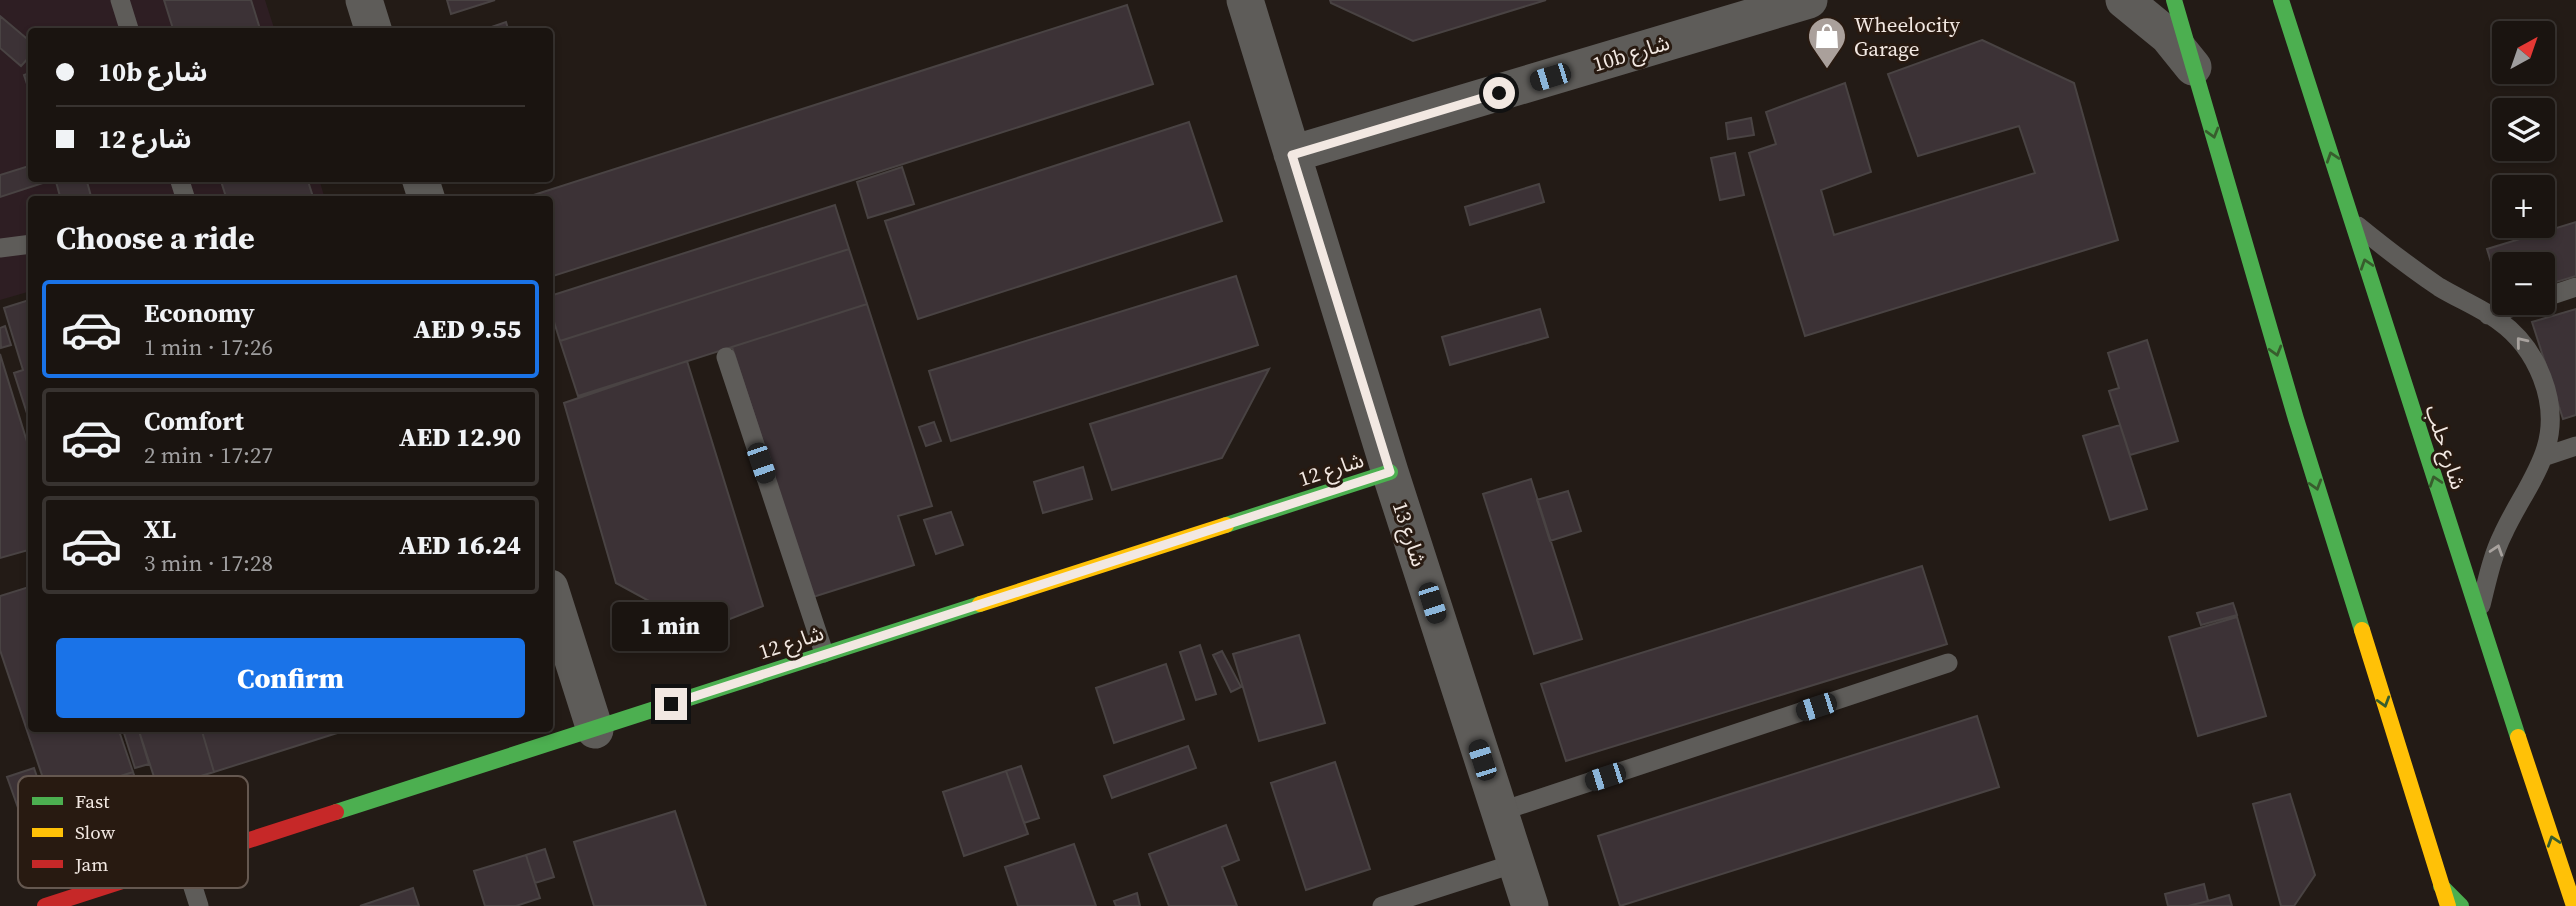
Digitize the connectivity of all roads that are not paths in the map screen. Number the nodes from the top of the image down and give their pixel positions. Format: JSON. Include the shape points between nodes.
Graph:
{"nodes":[{"id":1,"x":120,"y":0,"type":"edge"},
{"id":2,"x":364,"y":0,"type":"edge"},
{"id":3,"x":1245,"y":0,"type":"edge"},
{"id":4,"x":1809,"y":0,"type":"edge"},
{"id":5,"x":2124,"y":0,"type":"edge"},
{"id":6,"x":2174,"y":0,"type":"edge"},
{"id":7,"x":2281,"y":0,"type":"edge"},
{"id":8,"x":129,"y":28,"type":"edge"},
{"id":9,"x":373,"y":28,"type":"edge"},
{"id":10,"x":2193,"y":67,"type":"junction"},
{"id":11,"x":1292,"y":155,"type":"junction"},
{"id":12,"x":2353,"y":222,"type":"junction"},
{"id":13,"x":28,"y":244,"type":"edge"},
{"id":14,"x":0,"y":248,"type":"edge"},
{"id":15,"x":2576,"y":287,"type":"edge"},
{"id":16,"x":2555,"y":294,"type":"edge"},
{"id":17,"x":2492,"y":313,"type":"edge"},
{"id":18,"x":2488,"y":314,"type":"junction"},
{"id":19,"x":726,"y":357,"type":"dead end"},
{"id":20,"x":2576,"y":446,"type":"edge"},
{"id":21,"x":2543,"y":457,"type":"junction"},
{"id":22,"x":1390,"y":472,"type":"junction"},
{"id":23,"x":553,"y":597,"type":"edge"},
{"id":24,"x":2478,"y":616,"type":"junction"},
{"id":25,"x":824,"y":653,"type":"junction"},
{"id":26,"x":1948,"y":663,"type":"dead end"},
{"id":27,"x":595,"y":730,"type":"junction"},
{"id":28,"x":1499,"y":813,"type":"junction"},
{"id":29,"x":248,"y":842,"type":"edge"},
{"id":30,"x":1516,"y":863,"type":"junction"},
{"id":31,"x":2441,"y":886,"type":"junction"},
{"id":32,"x":102,"y":888,"type":"edge"},
{"id":33,"x":193,"y":888,"type":"edge"},
{"id":34,"x":45,"y":906,"type":"edge"},
{"id":35,"x":199,"y":906,"type":"edge"},
{"id":36,"x":1382,"y":906,"type":"edge"},
{"id":37,"x":1530,"y":906,"type":"edge"},
{"id":38,"x":2448,"y":906,"type":"edge"},
{"id":39,"x":2461,"y":906,"type":"edge"},
{"id":40,"x":2574,"y":906,"type":"edge"}],
"edges":[{"from":1,"to":8,"type":"lane"},
{"from":2,"to":9,"type":"street"},
{"from":3,"to":11,"type":"street","name":"شارع 13"},
{"from":4,"to":11,"type":"street","name":"10b شارع"},
{"from":5,"to":10,"type":"street","via":[[2168,36]]},
{"from":6,"to":10,"type":"street"},
{"from":12,"to":7,"type":"street","name":"شارع حلب","one_way":true},
{"from":10,"to":31,"type":"street","one_way":true},
{"from":11,"to":22,"type":"street","name":"شارع 13"},
{"from":12,"to":18,"type":"lane","via":[[2415,270]]},
{"from":24,"to":12,"type":"street","name":"شارع حلب","one_way":true},
{"from":13,"to":14,"type":"lane"},
{"from":15,"to":16,"type":"lane"},
{"from":17,"to":18,"type":"lane"},
{"from":21,"to":18,"type":"lane","one_way":true,"via":[[2549,424],[2544,384],[2526,347]]},
{"from":19,"to":25,"type":"lane"},
{"from":20,"to":21,"type":"lane"},
{"from":24,"to":21,"type":"lane","one_way":true,"via":[[2501,537]]},
{"from":22,"to":25,"type":"street","name":"شارع 12"},
{"from":22,"to":28,"type":"street","name":"شارع 13"},
{"from":23,"to":27,"type":"street"},
{"from":40,"to":24,"type":"street","name":"شارع حلب","one_way":true},
{"from":25,"to":27,"type":"street","name":"شارع 12"},
{"from":26,"to":28,"type":"lane"},
{"from":27,"to":29,"type":"street","name":"شارع 12"},
{"from":28,"to":30,"type":"street","name":"شارع 13"},
{"from":30,"to":36,"type":"lane"},
{"from":30,"to":37,"type":"street","name":"شارع 13"},
{"from":31,"to":38,"type":"street"},
{"from":31,"to":39,"type":"street"},
{"from":32,"to":34,"type":"street","name":"شارع 12"},
{"from":33,"to":35,"type":"lane"}]}
